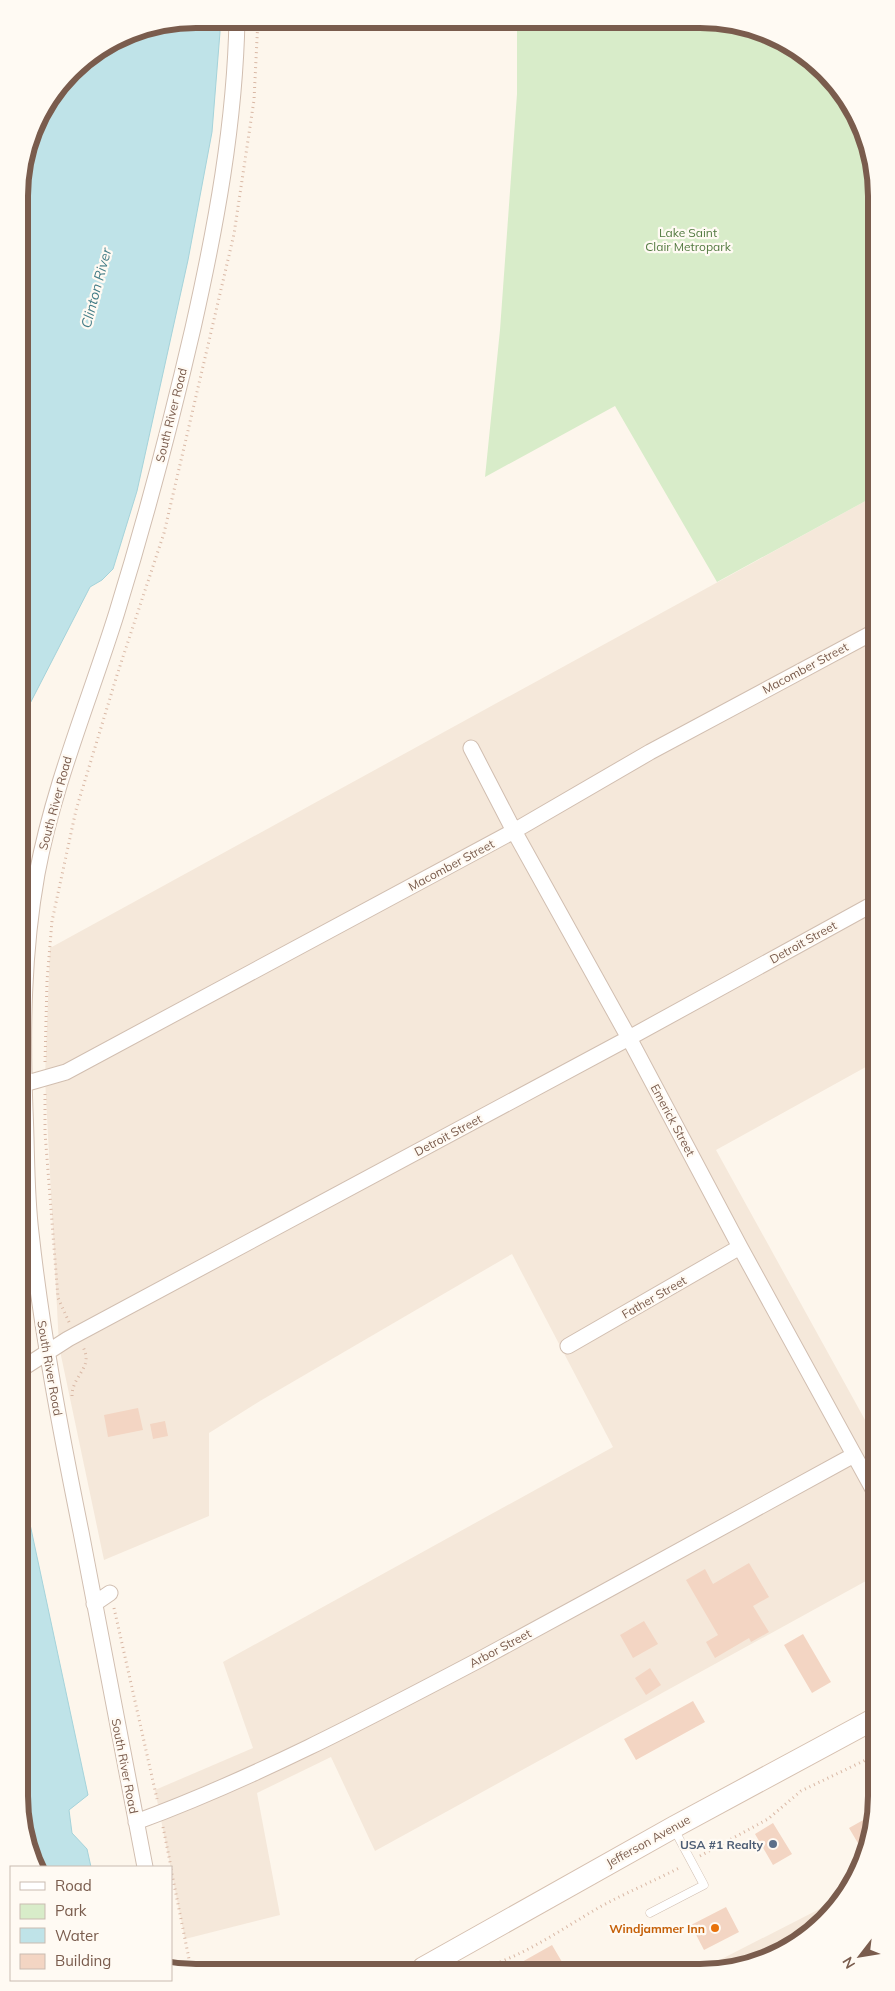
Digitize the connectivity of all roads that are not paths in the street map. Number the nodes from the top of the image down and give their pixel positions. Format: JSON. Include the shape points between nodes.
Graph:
{"nodes":[{"id":1,"x":237,"y":28,"type":"edge"},
{"id":2,"x":868,"y":634,"type":"edge"},
{"id":3,"x":471,"y":748,"type":"dead end"},
{"id":4,"x":514,"y":831,"type":"junction"},
{"id":5,"x":868,"y":907,"type":"edge"},
{"id":6,"x":28,"y":935,"type":"edge"},
{"id":7,"x":630,"y":1038,"type":"junction"},
{"id":8,"x":28,"y":1083,"type":"edge"},
{"id":9,"x":28,"y":1180,"type":"edge"},
{"id":10,"x":740,"y":1247,"type":"junction"},
{"id":11,"x":568,"y":1346,"type":"dead end"},
{"id":12,"x":46,"y":1354,"type":"junction"},
{"id":13,"x":28,"y":1365,"type":"edge"},
{"id":14,"x":854,"y":1456,"type":"junction"},
{"id":15,"x":867,"y":1479,"type":"edge"},
{"id":16,"x":110,"y":1593,"type":"road end"},
{"id":17,"x":94,"y":1604,"type":"junction"},
{"id":18,"x":867,"y":1723,"type":"edge"},
{"id":19,"x":136,"y":1822,"type":"junction"},
{"id":20,"x":674,"y":1827,"type":"junction"},
{"id":21,"x":145,"y":1866,"type":"edge"},
{"id":22,"x":650,"y":1913,"type":"dead end"},
{"id":23,"x":430,"y":1964,"type":"edge"}],
"edges":[{"from":1,"to":6,"type":"street","name":"South River Road","via":[[228,147],[209,257],[149,503],[116,616],[50,814]]},
{"from":2,"to":4,"type":"street","name":"Macomber Street","via":[[650,752]]},
{"from":3,"to":4,"type":"street","name":"Emerick Street"},
{"from":4,"to":7,"type":"street","name":"Emerick Street"},
{"from":4,"to":8,"type":"street","name":"Macomber Street","via":[[66,1072]]},
{"from":5,"to":7,"type":"street","name":"Detroit Street"},
{"from":7,"to":10,"type":"street","name":"Emerick Street"},
{"from":7,"to":12,"type":"street","name":"Detroit Street"},
{"from":9,"to":12,"type":"street","name":"South River Road","via":[[30,1228]]},
{"from":10,"to":11,"type":"street","name":"Father Street"},
{"from":10,"to":14,"type":"street","name":"Emerick Street"},
{"from":12,"to":13,"type":"street","name":"Detroit Street"},
{"from":12,"to":17,"type":"street","name":"South River Road"},
{"from":14,"to":15,"type":"street","name":"Emerick Street"},
{"from":14,"to":19,"type":"street","name":"Arbor Street","via":[[365,1720]]},
{"from":16,"to":17,"type":"street"},
{"from":17,"to":19,"type":"street","name":"South River Road"},
{"from":18,"to":20,"type":"street","name":"Jefferson Avenue"},
{"from":19,"to":21,"type":"street","name":"South River Road"},
{"from":20,"to":22,"type":"lane","via":[[704,1885]]},
{"from":20,"to":23,"type":"street","name":"Jefferson Avenue"}]}
